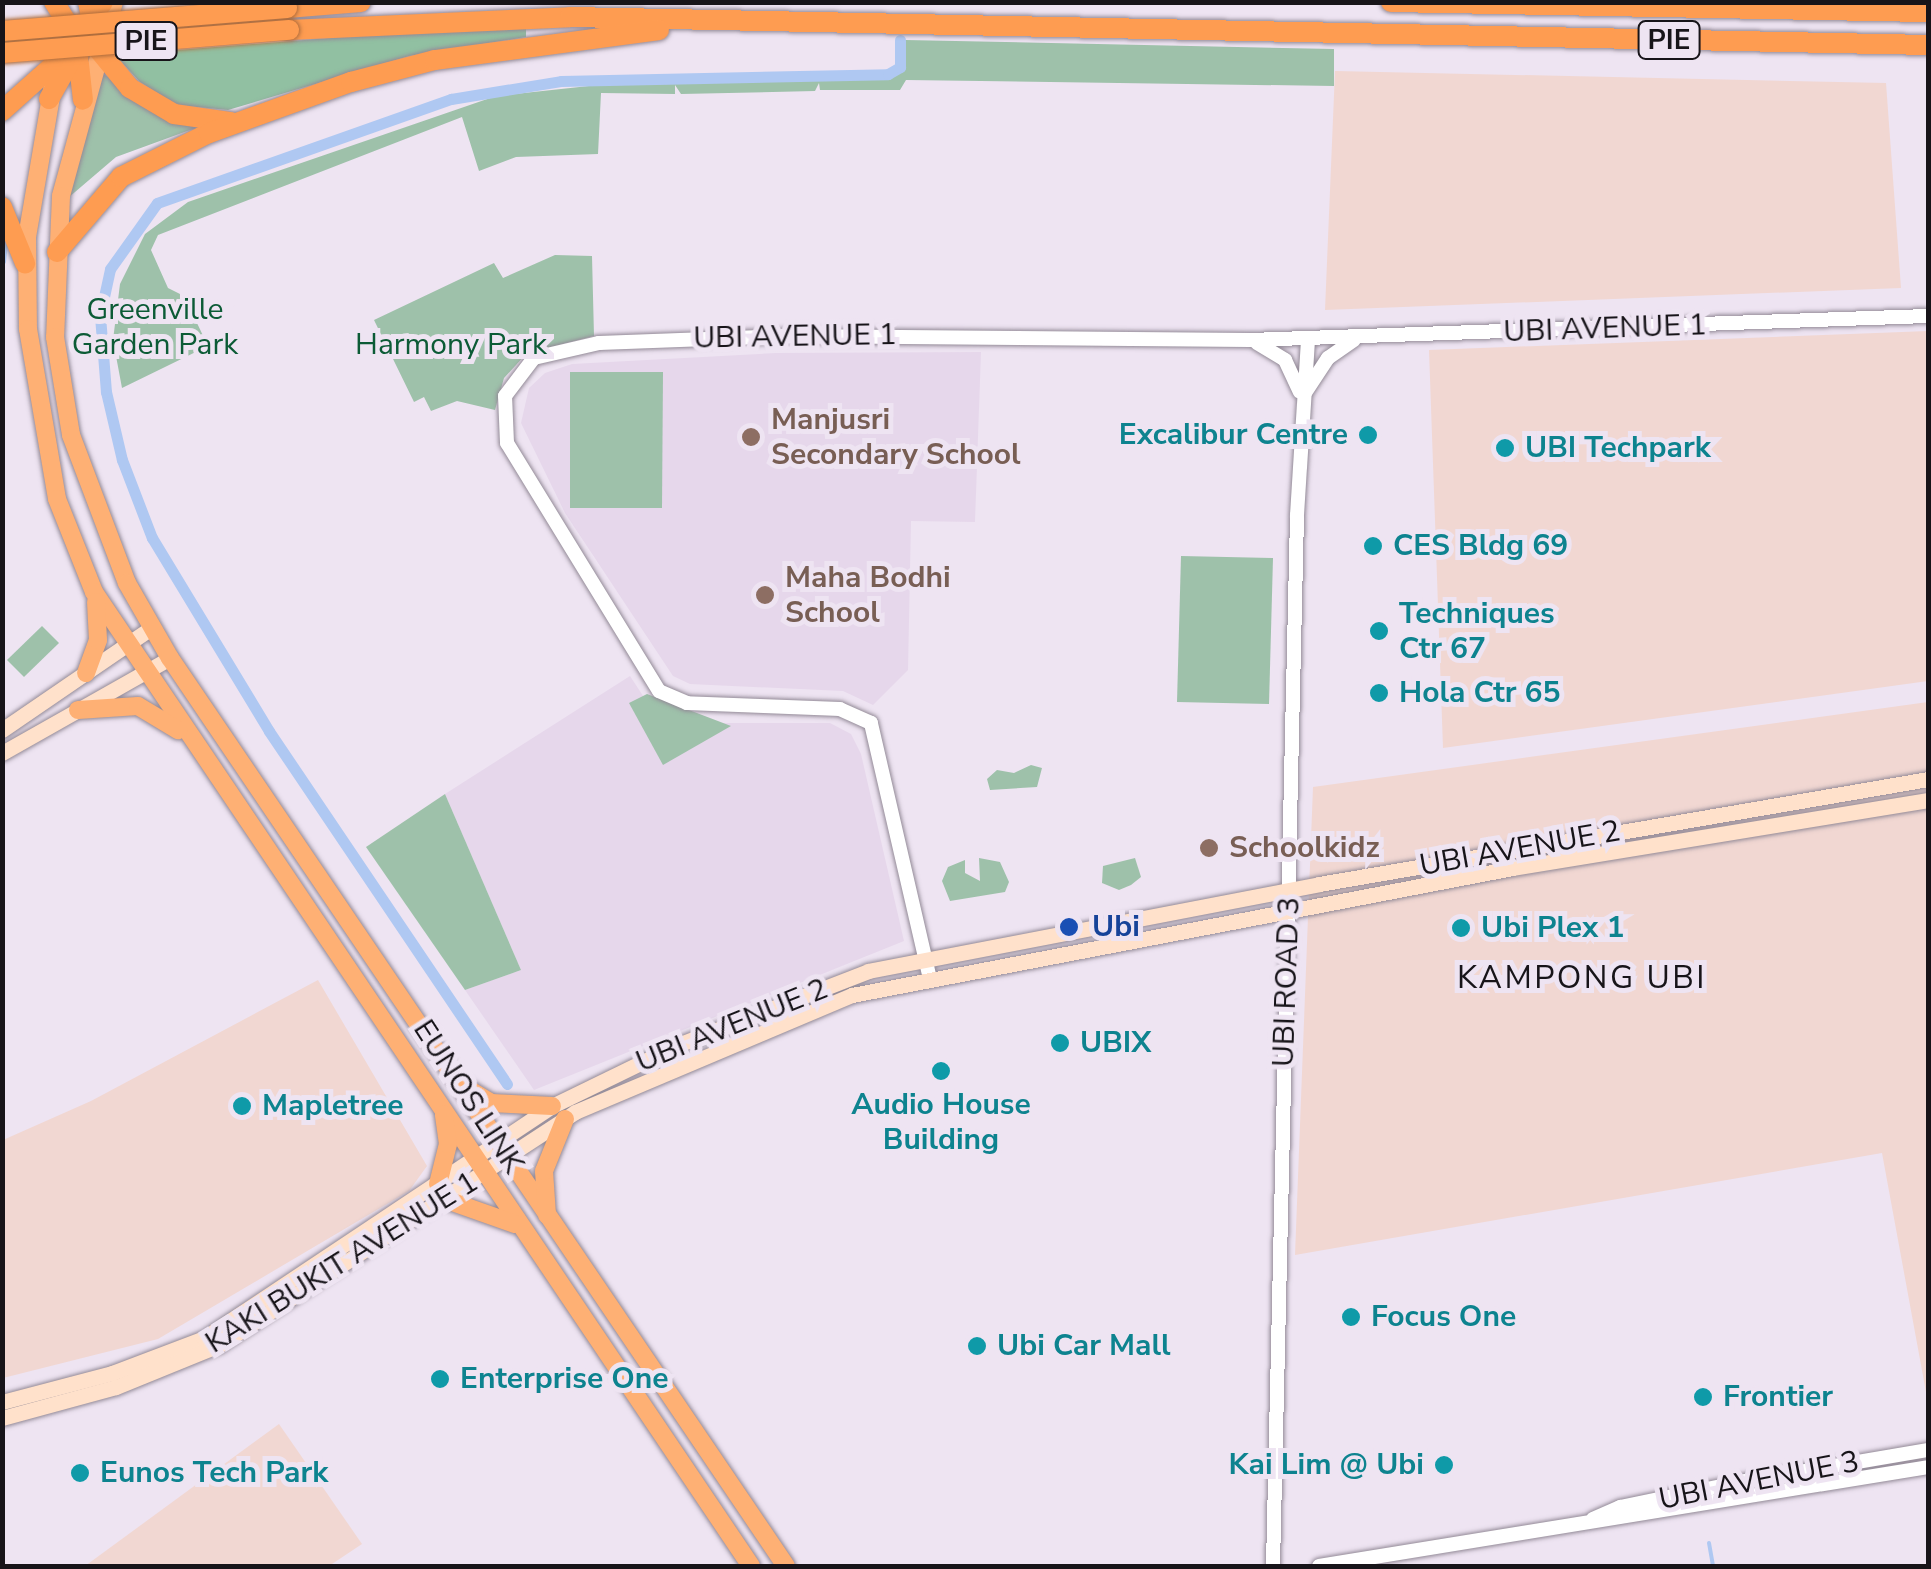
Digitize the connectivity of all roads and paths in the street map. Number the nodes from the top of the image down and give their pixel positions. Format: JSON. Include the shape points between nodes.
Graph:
{"nodes":[{"id":1,"x":54,"y":2,"type":"edge"},
{"id":2,"x":361,"y":2,"type":"edge"},
{"id":3,"x":1390,"y":2,"type":"edge"},
{"id":4,"x":112,"y":5,"type":"edge"},
{"id":5,"x":1928,"y":12,"type":"edge"},
{"id":6,"x":288,"y":19,"type":"junction"},
{"id":7,"x":695,"y":21,"type":"junction"},
{"id":8,"x":2,"y":31,"type":"edge"},
{"id":9,"x":80,"y":31,"type":"edge"},
{"id":10,"x":1928,"y":45,"type":"edge"},
{"id":11,"x":2,"y":53,"type":"edge"},
{"id":12,"x":49,"y":100,"type":"joint"},
{"id":13,"x":82,"y":100,"type":"joint"},
{"id":14,"x":2,"y":111,"type":"edge"},
{"id":15,"x":238,"y":122,"type":"junction"},
{"id":16,"x":2,"y":207,"type":"edge"},
{"id":17,"x":57,"y":252,"type":"junction"},
{"id":18,"x":25,"y":263,"type":"junction"},
{"id":19,"x":1928,"y":316,"type":"edge"},
{"id":20,"x":1360,"y":337,"type":"junction"},
{"id":21,"x":1308,"y":338,"type":"junction"},
{"id":22,"x":1250,"y":340,"type":"junction"},
{"id":23,"x":1302,"y":398,"type":"junction"},
{"id":24,"x":94,"y":592,"type":"junction"},
{"id":25,"x":152,"y":628,"type":"junction"},
{"id":26,"x":124,"y":644,"type":"junction"},
{"id":27,"x":170,"y":658,"type":"junction"},
{"id":28,"x":86,"y":673,"type":"junction"},
{"id":29,"x":145,"y":673,"type":"junction"},
{"id":30,"x":78,"y":710,"type":"junction"},
{"id":31,"x":2,"y":730,"type":"edge"},
{"id":32,"x":200,"y":751,"type":"junction"},
{"id":33,"x":2,"y":753,"type":"edge"},
{"id":34,"x":1928,"y":779,"type":"edge"},
{"id":35,"x":1928,"y":800,"type":"edge"},
{"id":36,"x":1291,"y":889,"type":"junction"},
{"id":37,"x":1290,"y":910,"type":"junction"},
{"id":38,"x":924,"y":957,"type":"junction"},
{"id":39,"x":930,"y":979,"type":"junction"},
{"id":40,"x":458,"y":1083,"type":"junction"},
{"id":41,"x":443,"y":1109,"type":"junction"},
{"id":42,"x":559,"y":1113,"type":"junction"},
{"id":43,"x":502,"y":1150,"type":"junction"},
{"id":44,"x":480,"y":1166,"type":"junction"},
{"id":45,"x":441,"y":1192,"type":"junction"},
{"id":46,"x":546,"y":1216,"type":"junction"},
{"id":47,"x":524,"y":1230,"type":"junction"},
{"id":48,"x":2,"y":1402,"type":"edge"},
{"id":49,"x":2,"y":1418,"type":"edge"},
{"id":50,"x":1928,"y":1450,"type":"edge"},
{"id":51,"x":1928,"y":1467,"type":"edge"},
{"id":52,"x":1593,"y":1519,"type":"junction"},
{"id":53,"x":751,"y":1566,"type":"edge"},
{"id":54,"x":786,"y":1566,"type":"edge"},
{"id":55,"x":1273,"y":1566,"type":"edge"},
{"id":56,"x":1320,"y":1566,"type":"edge"}],
"edges":[{"from":1,"to":9,"type":"highway"},
{"from":2,"to":6,"type":"highway","number":"PIE"},
{"from":3,"to":5,"type":"highway","number":"PIE"},
{"from":4,"to":9,"type":"highway"},
{"from":6,"to":7,"type":"highway","number":"PIE"},
{"from":6,"to":8,"type":"highway","number":"PIE","bridge":true},
{"from":6,"to":11,"type":"highway","number":"PIE","bridge":true},
{"from":7,"to":10,"type":"highway","number":"PIE"},
{"from":7,"to":15,"type":"highway","via":[[435,60]]},
{"from":9,"to":12,"type":"highway"},
{"from":9,"to":13,"type":"highway"},
{"from":9,"to":14,"type":"highway"},
{"from":9,"to":15,"type":"highway","via":[[130,88],[155,104],[197,119]]},
{"from":12,"to":18,"type":"highway"},
{"from":13,"to":17,"type":"highway","name":"EUNOS LINK"},
{"from":15,"to":17,"type":"highway","via":[[121,177]]},
{"from":16,"to":18,"type":"highway"},
{"from":17,"to":25,"type":"highway","name":"EUNOS LINK","via":[[55,337],[71,434],[127,584]]},
{"from":18,"to":24,"type":"highway","via":[[44,438],[57,499]]},
{"from":19,"to":20,"type":"street","name":"UBI AVENUE 1"},
{"from":20,"to":21,"type":"street","name":"UBI AVENUE 1"},
{"from":20,"to":23,"type":"street","via":[[1328,358]]},
{"from":21,"to":22,"type":"street","name":"UBI AVENUE 1"},
{"from":21,"to":23,"type":"street","name":"UBI ROAD 3"},
{"from":22,"to":23,"type":"street","via":[[1284,360]]},
{"from":22,"to":38,"type":"street","name":"UBI AVENUE 1","via":[[862,335],[616,342],[546,352],[512,380],[502,413],[510,450],[659,691],[679,702],[840,709],[871,723]]},
{"from":23,"to":36,"type":"street","name":"UBI ROAD 3"},
{"from":24,"to":26,"type":"highway","name":"EUNOS LINK"},
{"from":24,"to":28,"type":"highway","via":[[100,626]]},
{"from":25,"to":26,"type":"main road"},
{"from":25,"to":27,"type":"highway","name":"EUNOS LINK"},
{"from":26,"to":28,"type":"main road"},
{"from":26,"to":29,"type":"highway","name":"EUNOS LINK"},
{"from":27,"to":29,"type":"main road"},
{"from":27,"to":40,"type":"highway","name":"EUNOS LINK"},
{"from":28,"to":31,"type":"main road"},
{"from":29,"to":30,"type":"main road"},
{"from":29,"to":32,"type":"highway","name":"EUNOS LINK"},
{"from":30,"to":32,"type":"highway","via":[[138,706],[162,716]]},
{"from":30,"to":33,"type":"main road"},
{"from":32,"to":41,"type":"highway","name":"EUNOS LINK"},
{"from":34,"to":36,"type":"main road","name":"UBI AVENUE 2"},
{"from":35,"to":37,"type":"main road","name":"UBI AVENUE 2"},
{"from":36,"to":37,"type":"street","name":"UBI ROAD 3"},
{"from":36,"to":38,"type":"main road","name":"UBI AVENUE 2"},
{"from":37,"to":39,"type":"main road","name":"UBI AVENUE 2"},
{"from":37,"to":55,"type":"street","name":"UBI ROAD 3"},
{"from":38,"to":39,"type":"street","name":"UBI AVENUE 1"},
{"from":38,"to":42,"type":"main road","name":"UBI AVENUE 2","via":[[868,971],[675,1046]]},
{"from":39,"to":42,"type":"main road","name":"UBI AVENUE 2","via":[[852,995]]},
{"from":40,"to":42,"type":"highway","via":[[491,1103]]},
{"from":40,"to":43,"type":"highway","name":"EUNOS LINK"},
{"from":41,"to":44,"type":"highway","name":"EUNOS LINK"},
{"from":41,"to":45,"type":"highway","via":[[448,1144]]},
{"from":42,"to":43,"type":"main road","name":"UBI AVENUE 2"},
{"from":42,"to":46,"type":"highway","via":[[544,1171]]},
{"from":43,"to":44,"type":"main road","name":"KAKI BUKIT AVENUE 1"},
{"from":43,"to":46,"type":"highway","name":"EUNOS LINK"},
{"from":44,"to":45,"type":"main road","name":"KAKI BUKIT AVENUE 1"},
{"from":44,"to":47,"type":"highway","name":"EUNOS LINK"},
{"from":45,"to":47,"type":"highway"},
{"from":45,"to":48,"type":"main road","name":"KAKI BUKIT AVENUE 1","via":[[204,1338],[112,1373]]},
{"from":45,"to":49,"type":"main road","name":"KAKI BUKIT AVENUE 1","via":[[219,1344],[116,1387]]},
{"from":46,"to":54,"type":"highway","name":"EUNOS LINK"},
{"from":47,"to":53,"type":"highway","name":"EUNOS LINK"},
{"from":50,"to":52,"type":"street","name":"UBI AVENUE 3","via":[[1746,1481],[1620,1507]]},
{"from":51,"to":52,"type":"street","name":"UBI AVENUE 3","via":[[1615,1521]]},
{"from":52,"to":56,"type":"street","name":"UBI AVENUE 3"}]}
